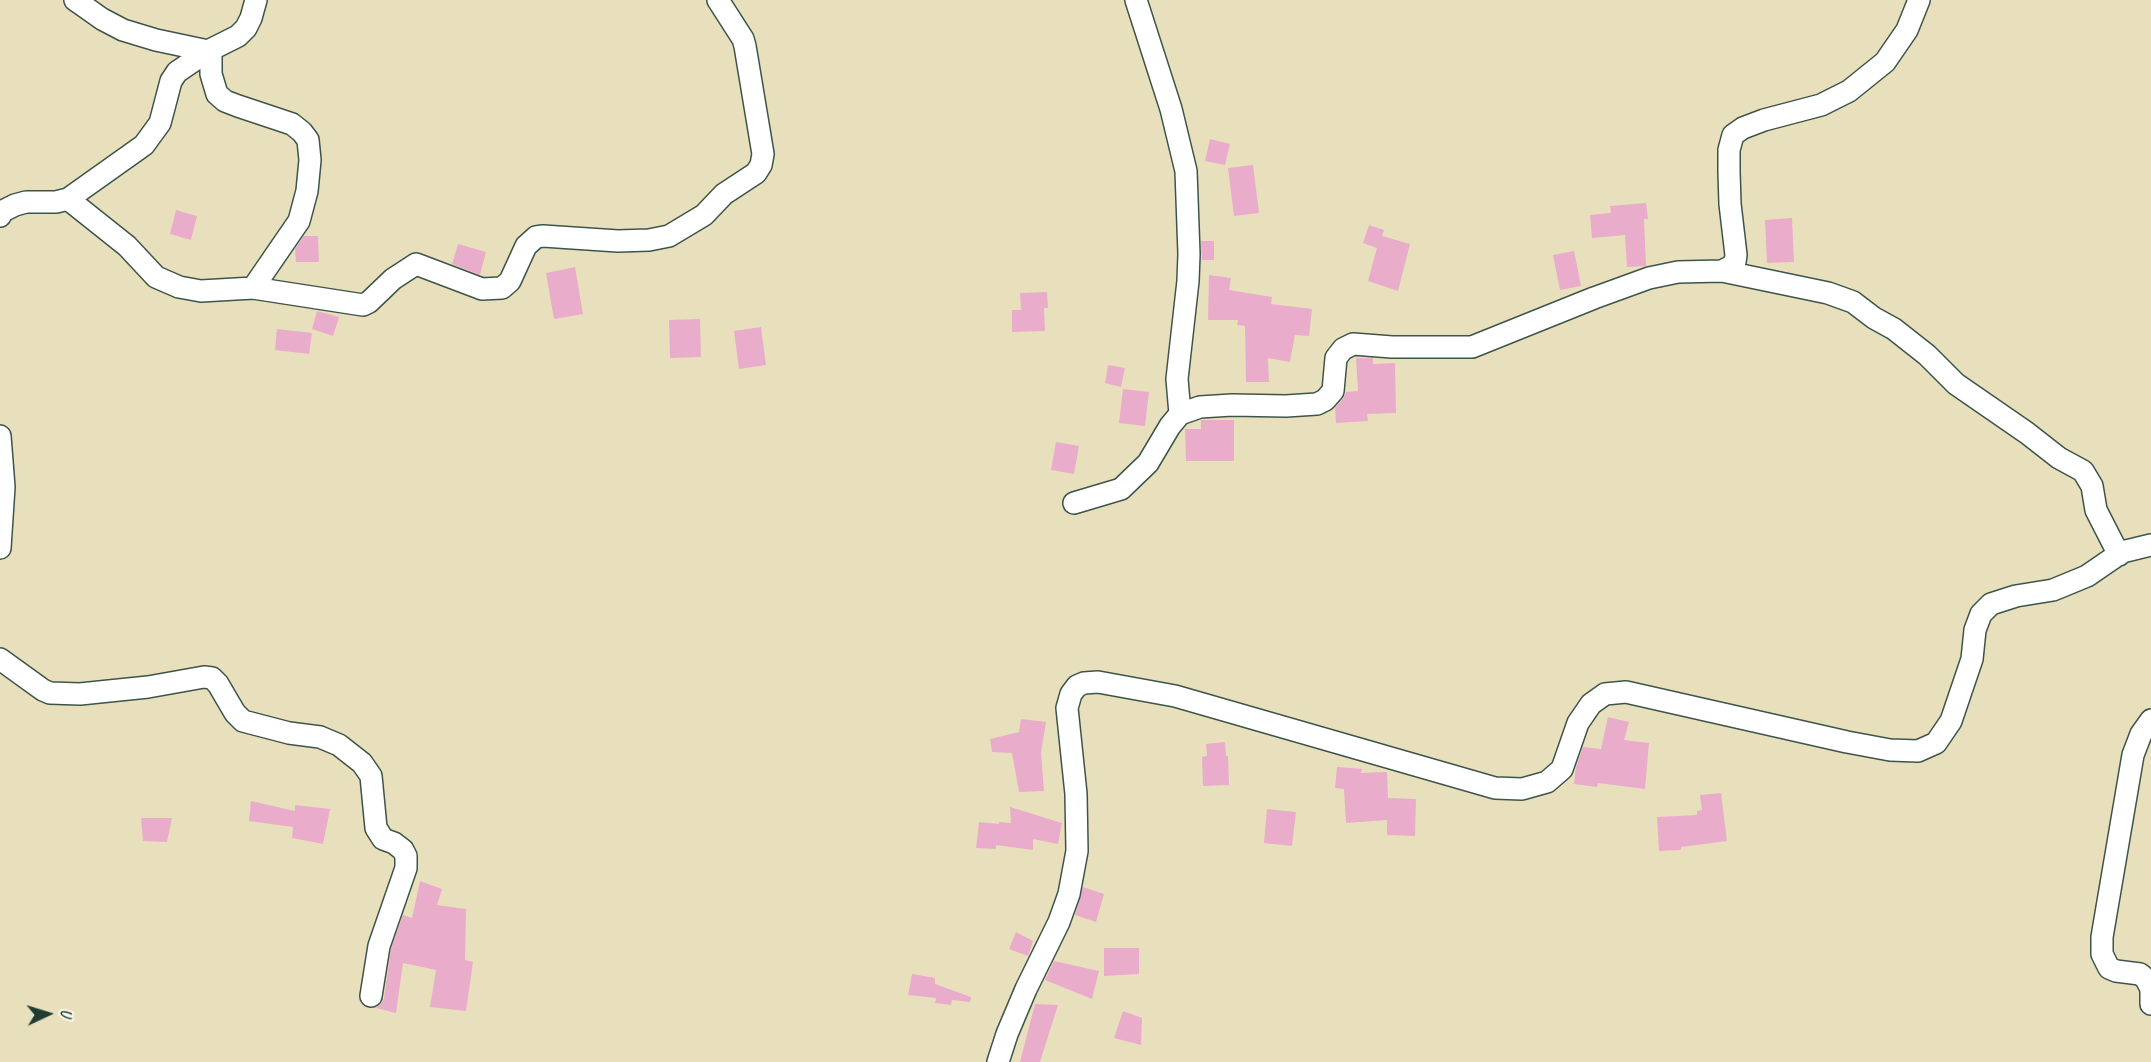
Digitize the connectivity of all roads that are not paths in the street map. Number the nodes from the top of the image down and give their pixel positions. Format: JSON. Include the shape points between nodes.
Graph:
{"nodes":[{"id":1,"x":75,"y":0,"type":"edge"},
{"id":2,"x":256,"y":0,"type":"edge"},
{"id":3,"x":718,"y":0,"type":"edge"},
{"id":4,"x":1136,"y":0,"type":"edge"},
{"id":5,"x":1918,"y":0,"type":"edge"},
{"id":6,"x":210,"y":51,"type":"junction"},
{"id":7,"x":68,"y":199,"type":"junction"},
{"id":8,"x":0,"y":216,"type":"edge"},
{"id":9,"x":1722,"y":271,"type":"junction"},
{"id":10,"x":253,"y":288,"type":"junction"},
{"id":11,"x":1180,"y":414,"type":"junction"},
{"id":12,"x":0,"y":436,"type":"edge"},
{"id":13,"x":2,"y":487,"type":"edge"},
{"id":14,"x":1074,"y":503,"type":"dead end"},
{"id":15,"x":2151,"y":545,"type":"edge"},
{"id":16,"x":0,"y":548,"type":"edge"},
{"id":17,"x":2119,"y":555,"type":"junction"},
{"id":18,"x":0,"y":659,"type":"edge"},
{"id":19,"x":2151,"y":720,"type":"edge"},
{"id":20,"x":371,"y":996,"type":"dead end"},
{"id":21,"x":2151,"y":1004,"type":"edge"},
{"id":22,"x":998,"y":1062,"type":"edge"}],
"edges":[{"from":1,"to":6,"type":"street","via":[[123,30]]},
{"from":2,"to":6,"type":"street","via":[[246,28]]},
{"from":3,"to":10,"type":"street","via":[[743,39],[763,154],[756,173],[724,194],[689,225],[669,236],[649,240],[536,237],[526,246],[510,280],[493,290],[416,264],[363,305]]},
{"from":4,"to":11,"type":"street","via":[[1171,109],[1186,171],[1189,254],[1177,379]]},
{"from":5,"to":9,"type":"street","via":[[1907,30],[1885,62],[1849,91],[1821,105],[1764,120],[1733,135],[1729,172],[1736,255],[1735,262]]},
{"from":6,"to":7,"type":"street","via":[[177,72],[164,100],[160,123],[144,145]]},
{"from":6,"to":10,"type":"street","via":[[217,94],[225,101],[292,124],[308,140],[310,160],[304,207]]},
{"from":7,"to":8,"type":"street","via":[[26,202]]},
{"from":7,"to":10,"type":"street","via":[[167,283],[201,291]]},
{"from":9,"to":11,"type":"street","via":[[1678,272],[1649,278],[1472,347],[1353,344],[1336,358],[1333,391],[1317,404],[1200,407]]},
{"from":9,"to":17,"type":"street","via":[[1827,293],[1853,302],[1893,328],[1956,384],[2083,471],[2096,510]]},
{"from":11,"to":14,"type":"street","via":[[1148,463],[1121,489]]},
{"from":12,"to":13,"type":"street"},
{"from":13,"to":16,"type":"street"},
{"from":15,"to":17,"type":"street"},
{"from":17,"to":22,"type":"street","via":[[2087,576],[2053,590],[1991,604],[1981,614],[1975,630],[1972,659],[1951,721],[1936,743],[1918,751],[1890,750],[1626,692],[1605,694],[1591,704],[1578,723],[1562,769],[1548,782],[1522,789],[1495,788],[1175,696],[1098,682],[1077,686],[1067,708],[1077,851],[1070,894],[1010,1025]]},
{"from":18,"to":20,"type":"street","via":[[50,693],[80,694],[212,678],[243,720],[320,737],[339,745],[362,763],[371,776],[376,828],[383,839],[394,843],[406,856],[406,868],[380,946]]},
{"from":19,"to":21,"type":"street","via":[[2133,756],[2102,937],[2102,954],[2109,968],[2140,974],[2146,979],[2151,988]]}]}
